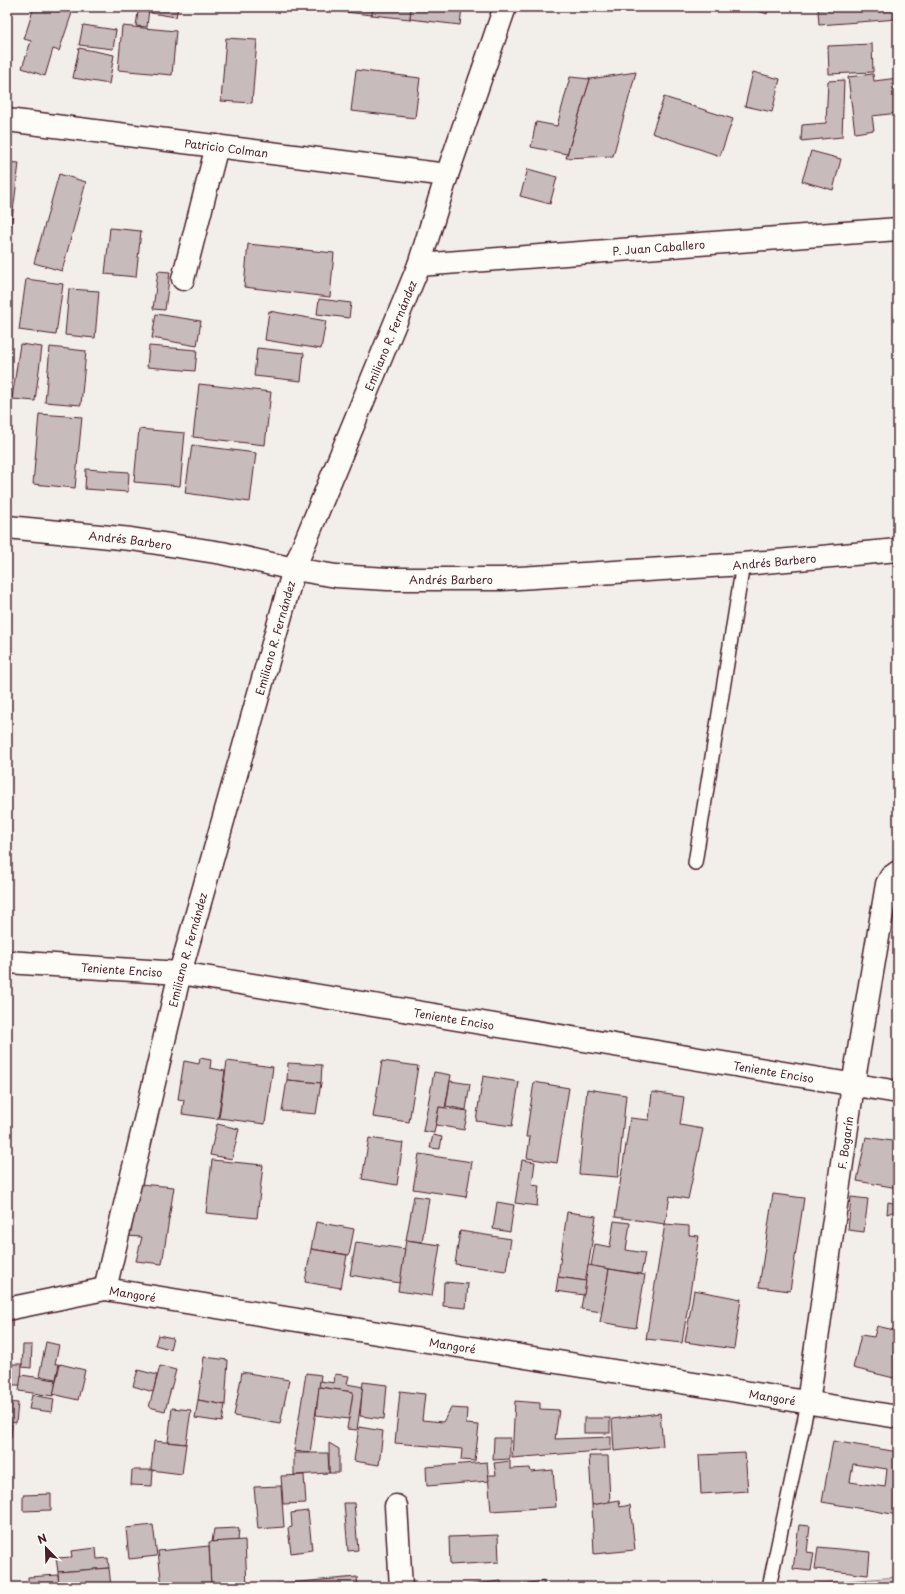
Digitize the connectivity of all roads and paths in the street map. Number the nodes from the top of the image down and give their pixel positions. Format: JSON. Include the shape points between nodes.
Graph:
{"nodes":[{"id":1,"x":505,"y":7,"type":"edge"},
{"id":2,"x":7,"y":120,"type":"edge"},
{"id":3,"x":217,"y":146,"type":"junction"},
{"id":4,"x":446,"y":175,"type":"junction"},
{"id":5,"x":898,"y":229,"type":"edge"},
{"id":6,"x":419,"y":265,"type":"junction"},
{"id":7,"x":183,"y":279,"type":"dead end"},
{"id":8,"x":7,"y":526,"type":"edge"},
{"id":9,"x":898,"y":550,"type":"edge"},
{"id":10,"x":743,"y":564,"type":"junction"},
{"id":11,"x":294,"y":569,"type":"junction"},
{"id":12,"x":695,"y":863,"type":"dead end"},
{"id":13,"x":893,"y":878,"type":"edge"},
{"id":14,"x":7,"y":962,"type":"edge"},
{"id":15,"x":180,"y":973,"type":"junction"},
{"id":16,"x":853,"y":1085,"type":"junction"},
{"id":17,"x":898,"y":1092,"type":"edge"},
{"id":18,"x":105,"y":1289,"type":"junction"},
{"id":19,"x":7,"y":1309,"type":"edge"},
{"id":20,"x":808,"y":1403,"type":"junction"},
{"id":21,"x":898,"y":1417,"type":"edge"},
{"id":22,"x":396,"y":1506,"type":"dead end"},
{"id":23,"x":401,"y":1587,"type":"edge"},
{"id":24,"x":769,"y":1587,"type":"edge"}],
"edges":[{"from":1,"to":4,"type":"street","name":"Emiliano R. Fernández"},
{"from":2,"to":3,"type":"street","name":"Patricio Colman"},
{"from":3,"to":4,"type":"street","name":"Patricio Colman"},
{"from":3,"to":7,"type":"street"},
{"from":4,"to":6,"type":"street","name":"Emiliano R. Fernández"},
{"from":5,"to":6,"type":"street","name":"P. Juan Caballero"},
{"from":6,"to":11,"type":"street","name":"Emiliano R. Fernández"},
{"from":8,"to":11,"type":"street","name":"Andrés Barbero","via":[[139,540],[222,553]]},
{"from":9,"to":10,"type":"street","name":"Andrés Barbero"},
{"from":10,"to":11,"type":"street","name":"Andrés Barbero","via":[[502,579],[388,579],[336,576]]},
{"from":10,"to":12,"type":"lane"},
{"from":11,"to":15,"type":"street","name":"Emiliano R. Fernández"},
{"from":13,"to":16,"type":"street","name":"F. Bogarín"},
{"from":14,"to":15,"type":"street","name":"Teniente Enciso"},
{"from":15,"to":16,"type":"street","name":"Teniente Enciso"},
{"from":15,"to":18,"type":"street","name":"Emiliano R. Fernández"},
{"from":16,"to":17,"type":"street","name":"Teniente Enciso"},
{"from":16,"to":20,"type":"street","name":"F. Bogarín"},
{"from":18,"to":19,"type":"street","name":"Mangoré"},
{"from":18,"to":20,"type":"street","name":"Mangoré"},
{"from":20,"to":21,"type":"street","name":"Mangoré"},
{"from":20,"to":24,"type":"lane"},
{"from":22,"to":23,"type":"street"}]}
